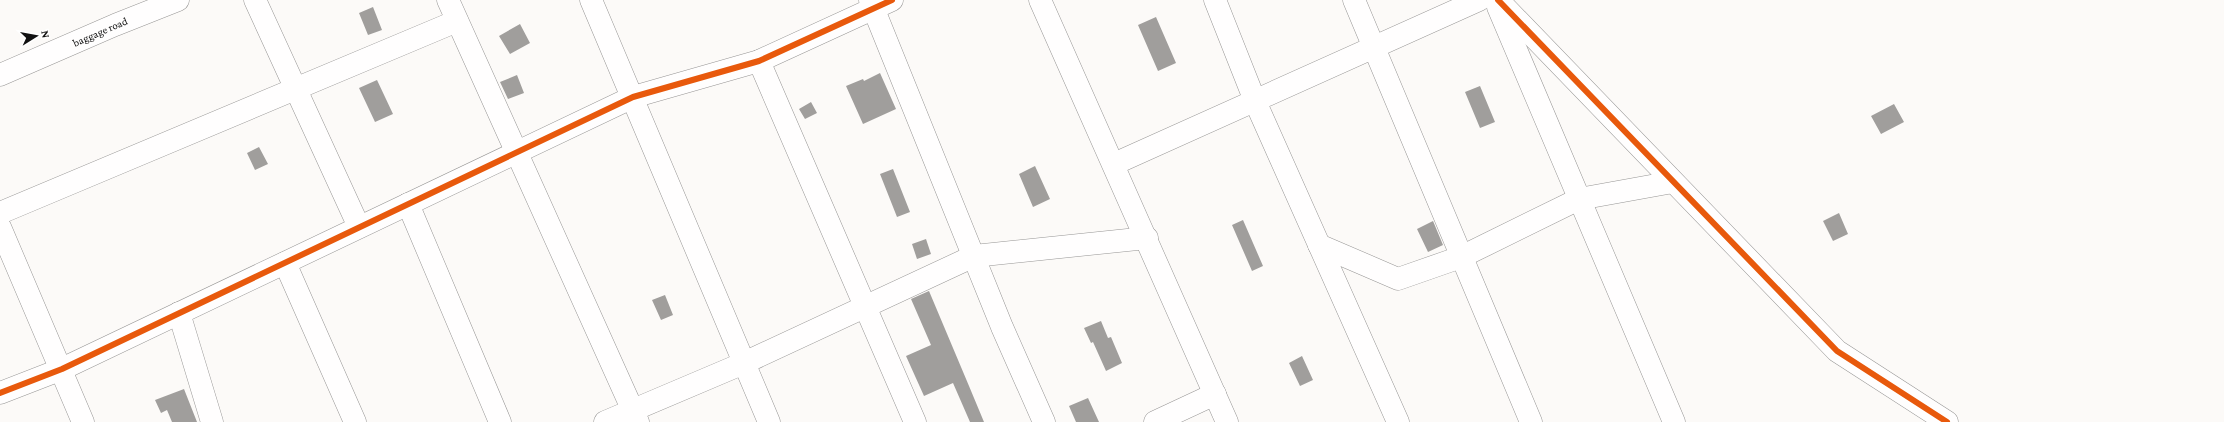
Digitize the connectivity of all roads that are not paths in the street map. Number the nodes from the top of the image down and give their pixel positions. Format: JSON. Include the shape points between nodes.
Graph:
{"nodes":[{"id":1,"x":178,"y":0,"type":"edge"},
{"id":2,"x":255,"y":0,"type":"edge"},
{"id":3,"x":448,"y":0,"type":"edge"},
{"id":4,"x":591,"y":0,"type":"edge"},
{"id":5,"x":1040,"y":0,"type":"edge"},
{"id":6,"x":1215,"y":0,"type":"edge"},
{"id":7,"x":1354,"y":0,"type":"edge"},
{"id":8,"x":1479,"y":0,"type":"edge"},
{"id":9,"x":1495,"y":0,"type":"edge"},
{"id":10,"x":1498,"y":0,"type":"edge"},
{"id":11,"x":879,"y":3,"type":"edge"},
{"id":12,"x":457,"y":21,"type":"junction"},
{"id":13,"x":1373,"y":48,"type":"junction"},
{"id":14,"x":759,"y":60,"type":"junction"},
{"id":15,"x":0,"y":75,"type":"edge"},
{"id":16,"x":296,"y":90,"type":"junction"},
{"id":17,"x":633,"y":97,"type":"junction"},
{"id":18,"x":1255,"y":101,"type":"junction"},
{"id":19,"x":515,"y":153,"type":"junction"},
{"id":20,"x":1114,"y":164,"type":"junction"},
{"id":21,"x":1673,"y":182,"type":"junction"},
{"id":22,"x":1579,"y":199,"type":"junction"},
{"id":23,"x":408,"y":204,"type":"junction"},
{"id":24,"x":0,"y":213,"type":"edge"},
{"id":25,"x":0,"y":227,"type":"edge"},
{"id":26,"x":359,"y":227,"type":"junction"},
{"id":27,"x":1147,"y":238,"type":"junction"},
{"id":28,"x":1319,"y":245,"type":"junction"},
{"id":29,"x":974,"y":256,"type":"junction"},
{"id":30,"x":1461,"y":256,"type":"junction"},
{"id":31,"x":285,"y":263,"type":"junction"},
{"id":32,"x":866,"y":307,"type":"junction"},
{"id":33,"x":179,"y":313,"type":"junction"},
{"id":34,"x":744,"y":363,"type":"junction"},
{"id":35,"x":62,"y":369,"type":"junction"},
{"id":36,"x":0,"y":393,"type":"edge"},
{"id":37,"x":1215,"y":394,"type":"junction"},
{"id":38,"x":636,"y":416,"type":"edge"},
{"id":39,"x":1529,"y":421,"type":"edge"},
{"id":40,"x":83,"y":422,"type":"edge"},
{"id":41,"x":212,"y":422,"type":"edge"},
{"id":42,"x":355,"y":422,"type":"edge"},
{"id":43,"x":500,"y":422,"type":"edge"},
{"id":44,"x":605,"y":422,"type":"edge"},
{"id":45,"x":769,"y":422,"type":"edge"},
{"id":46,"x":915,"y":422,"type":"edge"},
{"id":47,"x":1044,"y":422,"type":"edge"},
{"id":48,"x":1155,"y":422,"type":"edge"},
{"id":49,"x":1227,"y":422,"type":"edge"},
{"id":50,"x":1398,"y":422,"type":"edge"},
{"id":51,"x":1674,"y":422,"type":"edge"},
{"id":52,"x":1946,"y":422,"type":"edge"}],
"edges":[{"from":1,"to":15,"type":"street","name":"baggage road"},
{"from":2,"to":16,"type":"street"},
{"from":3,"to":12,"type":"street"},
{"from":4,"to":17,"type":"street"},
{"from":5,"to":20,"type":"street"},
{"from":6,"to":18,"type":"street"},
{"from":7,"to":13,"type":"street"},
{"from":8,"to":13,"type":"street"},
{"from":9,"to":22,"type":"street"},
{"from":10,"to":21,"type":"street"},
{"from":11,"to":14,"type":"street"},
{"from":11,"to":29,"type":"street"},
{"from":12,"to":16,"type":"street"},
{"from":12,"to":19,"type":"street"},
{"from":13,"to":18,"type":"street"},
{"from":13,"to":30,"type":"street"},
{"from":14,"to":17,"type":"street"},
{"from":14,"to":32,"type":"street"},
{"from":16,"to":24,"type":"street"},
{"from":16,"to":26,"type":"street"},
{"from":17,"to":19,"type":"street"},
{"from":17,"to":34,"type":"street"},
{"from":18,"to":20,"type":"street"},
{"from":18,"to":28,"type":"street"},
{"from":19,"to":23,"type":"street"},
{"from":19,"to":38,"type":"street"},
{"from":20,"to":27,"type":"street"},
{"from":21,"to":22,"type":"street"},
{"from":21,"to":52,"type":"street","via":[[1836,351]]},
{"from":22,"to":30,"type":"street"},
{"from":22,"to":51,"type":"street"},
{"from":23,"to":26,"type":"street"},
{"from":23,"to":43,"type":"street"},
{"from":25,"to":35,"type":"street"},
{"from":26,"to":31,"type":"street"},
{"from":27,"to":29,"type":"street"},
{"from":27,"to":37,"type":"street"},
{"from":28,"to":30,"type":"street","via":[[1398,279]]},
{"from":28,"to":50,"type":"street"},
{"from":29,"to":32,"type":"street"},
{"from":29,"to":47,"type":"street"},
{"from":30,"to":39,"type":"street"},
{"from":31,"to":33,"type":"street"},
{"from":31,"to":42,"type":"street"},
{"from":32,"to":34,"type":"street"},
{"from":32,"to":46,"type":"street"},
{"from":33,"to":35,"type":"street"},
{"from":33,"to":41,"type":"street"},
{"from":34,"to":38,"type":"street"},
{"from":34,"to":45,"type":"street"},
{"from":35,"to":36,"type":"street"},
{"from":35,"to":40,"type":"street"},
{"from":37,"to":48,"type":"street"},
{"from":37,"to":49,"type":"street"},
{"from":38,"to":44,"type":"street"}]}
